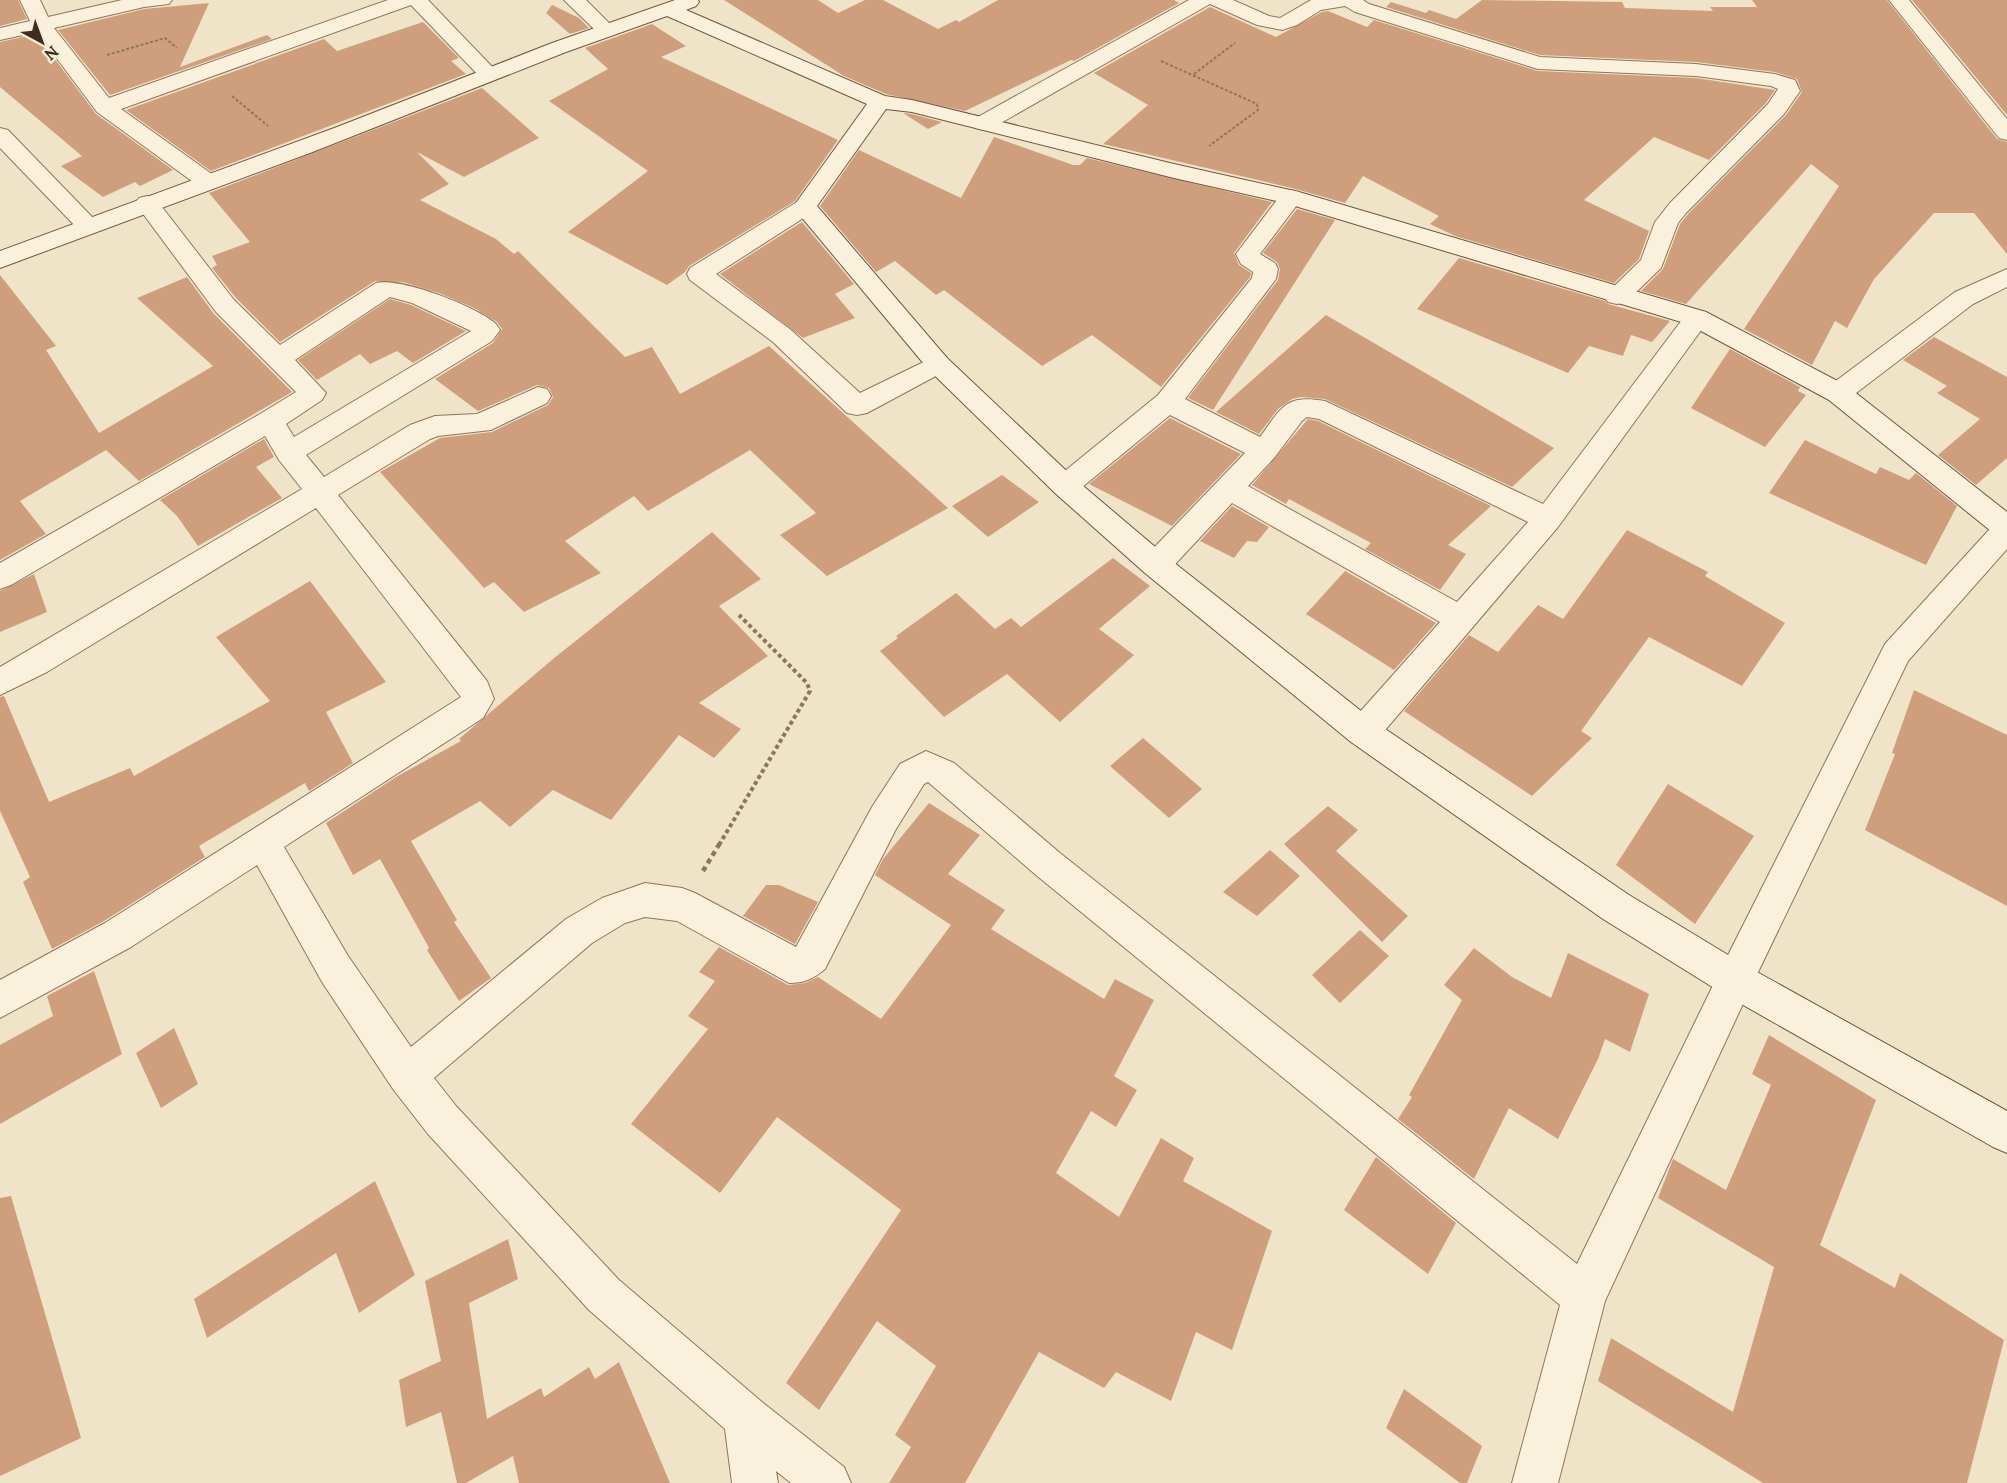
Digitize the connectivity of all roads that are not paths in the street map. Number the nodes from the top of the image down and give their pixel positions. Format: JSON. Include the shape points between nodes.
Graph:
{"nodes":[{"id":1,"x":30,"y":0,"type":"edge"},
{"id":2,"x":150,"y":0,"type":"edge"},
{"id":3,"x":406,"y":0,"type":"edge"},
{"id":4,"x":417,"y":0,"type":"edge"},
{"id":5,"x":574,"y":0,"type":"edge"},
{"id":6,"x":696,"y":0,"type":"edge"},
{"id":7,"x":1203,"y":0,"type":"edge"},
{"id":8,"x":1216,"y":0,"type":"edge"},
{"id":9,"x":1344,"y":0,"type":"edge"},
{"id":10,"x":1350,"y":0,"type":"edge"},
{"id":11,"x":1899,"y":0,"type":"edge"},
{"id":12,"x":668,"y":9,"type":"junction"},
{"id":13,"x":42,"y":26,"type":"junction"},
{"id":14,"x":605,"y":29,"type":"junction"},
{"id":15,"x":0,"y":33,"type":"edge"},
{"id":16,"x":489,"y":75,"type":"junction"},
{"id":17,"x":880,"y":102,"type":"junction"},
{"id":18,"x":105,"y":107,"type":"junction"},
{"id":19,"x":984,"y":123,"type":"junction"},
{"id":20,"x":2007,"y":133,"type":"edge"},
{"id":21,"x":0,"y":135,"type":"edge"},
{"id":22,"x":208,"y":182,"type":"junction"},
{"id":23,"x":1291,"y":197,"type":"junction"},
{"id":24,"x":147,"y":203,"type":"junction"},
{"id":25,"x":805,"y":207,"type":"junction"},
{"id":26,"x":87,"y":225,"type":"junction"},
{"id":27,"x":0,"y":260,"type":"edge"},
{"id":28,"x":2007,"y":277,"type":"edge"},
{"id":29,"x":1617,"y":296,"type":"junction"},
{"id":30,"x":1697,"y":318,"type":"junction"},
{"id":31,"x":279,"y":358,"type":"junction"},
{"id":32,"x":938,"y":364,"type":"junction"},
{"id":33,"x":1838,"y":393,"type":"junction"},
{"id":34,"x":538,"y":396,"type":"dead end"},
{"id":35,"x":1168,"y":402,"type":"junction"},
{"id":36,"x":270,"y":421,"type":"junction"},
{"id":37,"x":1264,"y":452,"type":"junction"},
{"id":38,"x":289,"y":453,"type":"junction"},
{"id":39,"x":1065,"y":486,"type":"junction"},
{"id":40,"x":1229,"y":488,"type":"junction"},
{"id":41,"x":320,"y":492,"type":"junction"},
{"id":42,"x":1548,"y":519,"type":"junction"},
{"id":43,"x":2007,"y":528,"type":"edge"},
{"id":44,"x":1156,"y":565,"type":"junction"},
{"id":45,"x":0,"y":577,"type":"edge"},
{"id":46,"x":1462,"y":620,"type":"junction"},
{"id":47,"x":0,"y":682,"type":"edge"},
{"id":48,"x":1363,"y":732,"type":"junction"},
{"id":49,"x":262,"y":841,"type":"junction"},
{"id":50,"x":1735,"y":980,"type":"junction"},
{"id":51,"x":0,"y":1000,"type":"edge"},
{"id":52,"x":407,"y":1075,"type":"junction"},
{"id":53,"x":2007,"y":1133,"type":"edge"},
{"id":54,"x":1584,"y":1297,"type":"junction"},
{"id":55,"x":746,"y":1418,"type":"junction"},
{"id":56,"x":755,"y":1483,"type":"edge"},
{"id":57,"x":828,"y":1483,"type":"edge"},
{"id":58,"x":1535,"y":1483,"type":"edge"}],
"edges":[{"from":1,"to":13,"type":"street"},
{"from":2,"to":13,"type":"street"},
{"from":3,"to":18,"type":"street"},
{"from":4,"to":16,"type":"street"},
{"from":5,"to":14,"type":"street"},
{"from":6,"to":12,"type":"street"},
{"from":7,"to":19,"type":"street"},
{"from":8,"to":9,"type":"street","via":[[1264,21],[1282,24],[1315,5]]},
{"from":10,"to":29,"type":"street","via":[[1362,8],[1538,63],[1696,70],[1787,85],[1789,91],[1776,108],[1678,208],[1667,222],[1652,263]]},
{"from":11,"to":20,"type":"street"},
{"from":12,"to":14,"type":"street"},
{"from":12,"to":17,"type":"street"},
{"from":13,"to":15,"type":"street"},
{"from":13,"to":18,"type":"street"},
{"from":14,"to":16,"type":"street"},
{"from":16,"to":22,"type":"street"},
{"from":17,"to":19,"type":"street"},
{"from":17,"to":25,"type":"street"},
{"from":18,"to":22,"type":"street"},
{"from":19,"to":23,"type":"street"},
{"from":21,"to":26,"type":"street","via":[[18,168]]},
{"from":22,"to":24,"type":"street"},
{"from":23,"to":29,"type":"street"},
{"from":23,"to":35,"type":"street","via":[[1248,254],[1266,269],[1264,279]]},
{"from":24,"to":26,"type":"street"},
{"from":24,"to":31,"type":"street","via":[[225,306]]},
{"from":25,"to":32,"type":"street"},
{"from":25,"to":32,"type":"street","via":[[699,274],[782,336],[857,406]]},
{"from":26,"to":27,"type":"street"},
{"from":28,"to":33,"type":"street","via":[[1964,298]]},
{"from":29,"to":30,"type":"street"},
{"from":30,"to":33,"type":"street"},
{"from":30,"to":42,"type":"street"},
{"from":31,"to":36,"type":"street","via":[[313,393]]},
{"from":31,"to":38,"type":"street","via":[[385,289],[421,299],[487,330]]},
{"from":32,"to":39,"type":"street"},
{"from":33,"to":43,"type":"street"},
{"from":34,"to":41,"type":"street","via":[[481,423],[435,426]]},
{"from":35,"to":37,"type":"street"},
{"from":35,"to":39,"type":"street"},
{"from":36,"to":38,"type":"street"},
{"from":36,"to":45,"type":"street"},
{"from":37,"to":40,"type":"street"},
{"from":37,"to":42,"type":"street","via":[[1292,414],[1302,407],[1325,411]]},
{"from":38,"to":41,"type":"street"},
{"from":39,"to":44,"type":"street"},
{"from":40,"to":44,"type":"street"},
{"from":40,"to":46,"type":"street"},
{"from":41,"to":47,"type":"street"},
{"from":41,"to":49,"type":"street","via":[[476,690],[478,699],[472,708]]},
{"from":42,"to":46,"type":"street"},
{"from":43,"to":50,"type":"street","via":[[1896,653]]},
{"from":44,"to":48,"type":"street"},
{"from":46,"to":48,"type":"street"},
{"from":48,"to":50,"type":"street","via":[[1616,907]]},
{"from":49,"to":51,"type":"street","via":[[118,935]]},
{"from":49,"to":52,"type":"street","via":[[335,969]]},
{"from":50,"to":53,"type":"street"},
{"from":50,"to":54,"type":"street"},
{"from":52,"to":54,"type":"street","via":[[579,932],[615,910],[645,900],[682,905],[789,965],[802,965],[812,957],[884,818],[912,774],[926,766],[942,773],[1048,864]]},
{"from":52,"to":55,"type":"street","via":[[442,1120],[604,1295]]},
{"from":54,"to":58,"type":"street"},
{"from":55,"to":56,"type":"street"},
{"from":55,"to":57,"type":"street"}]}
